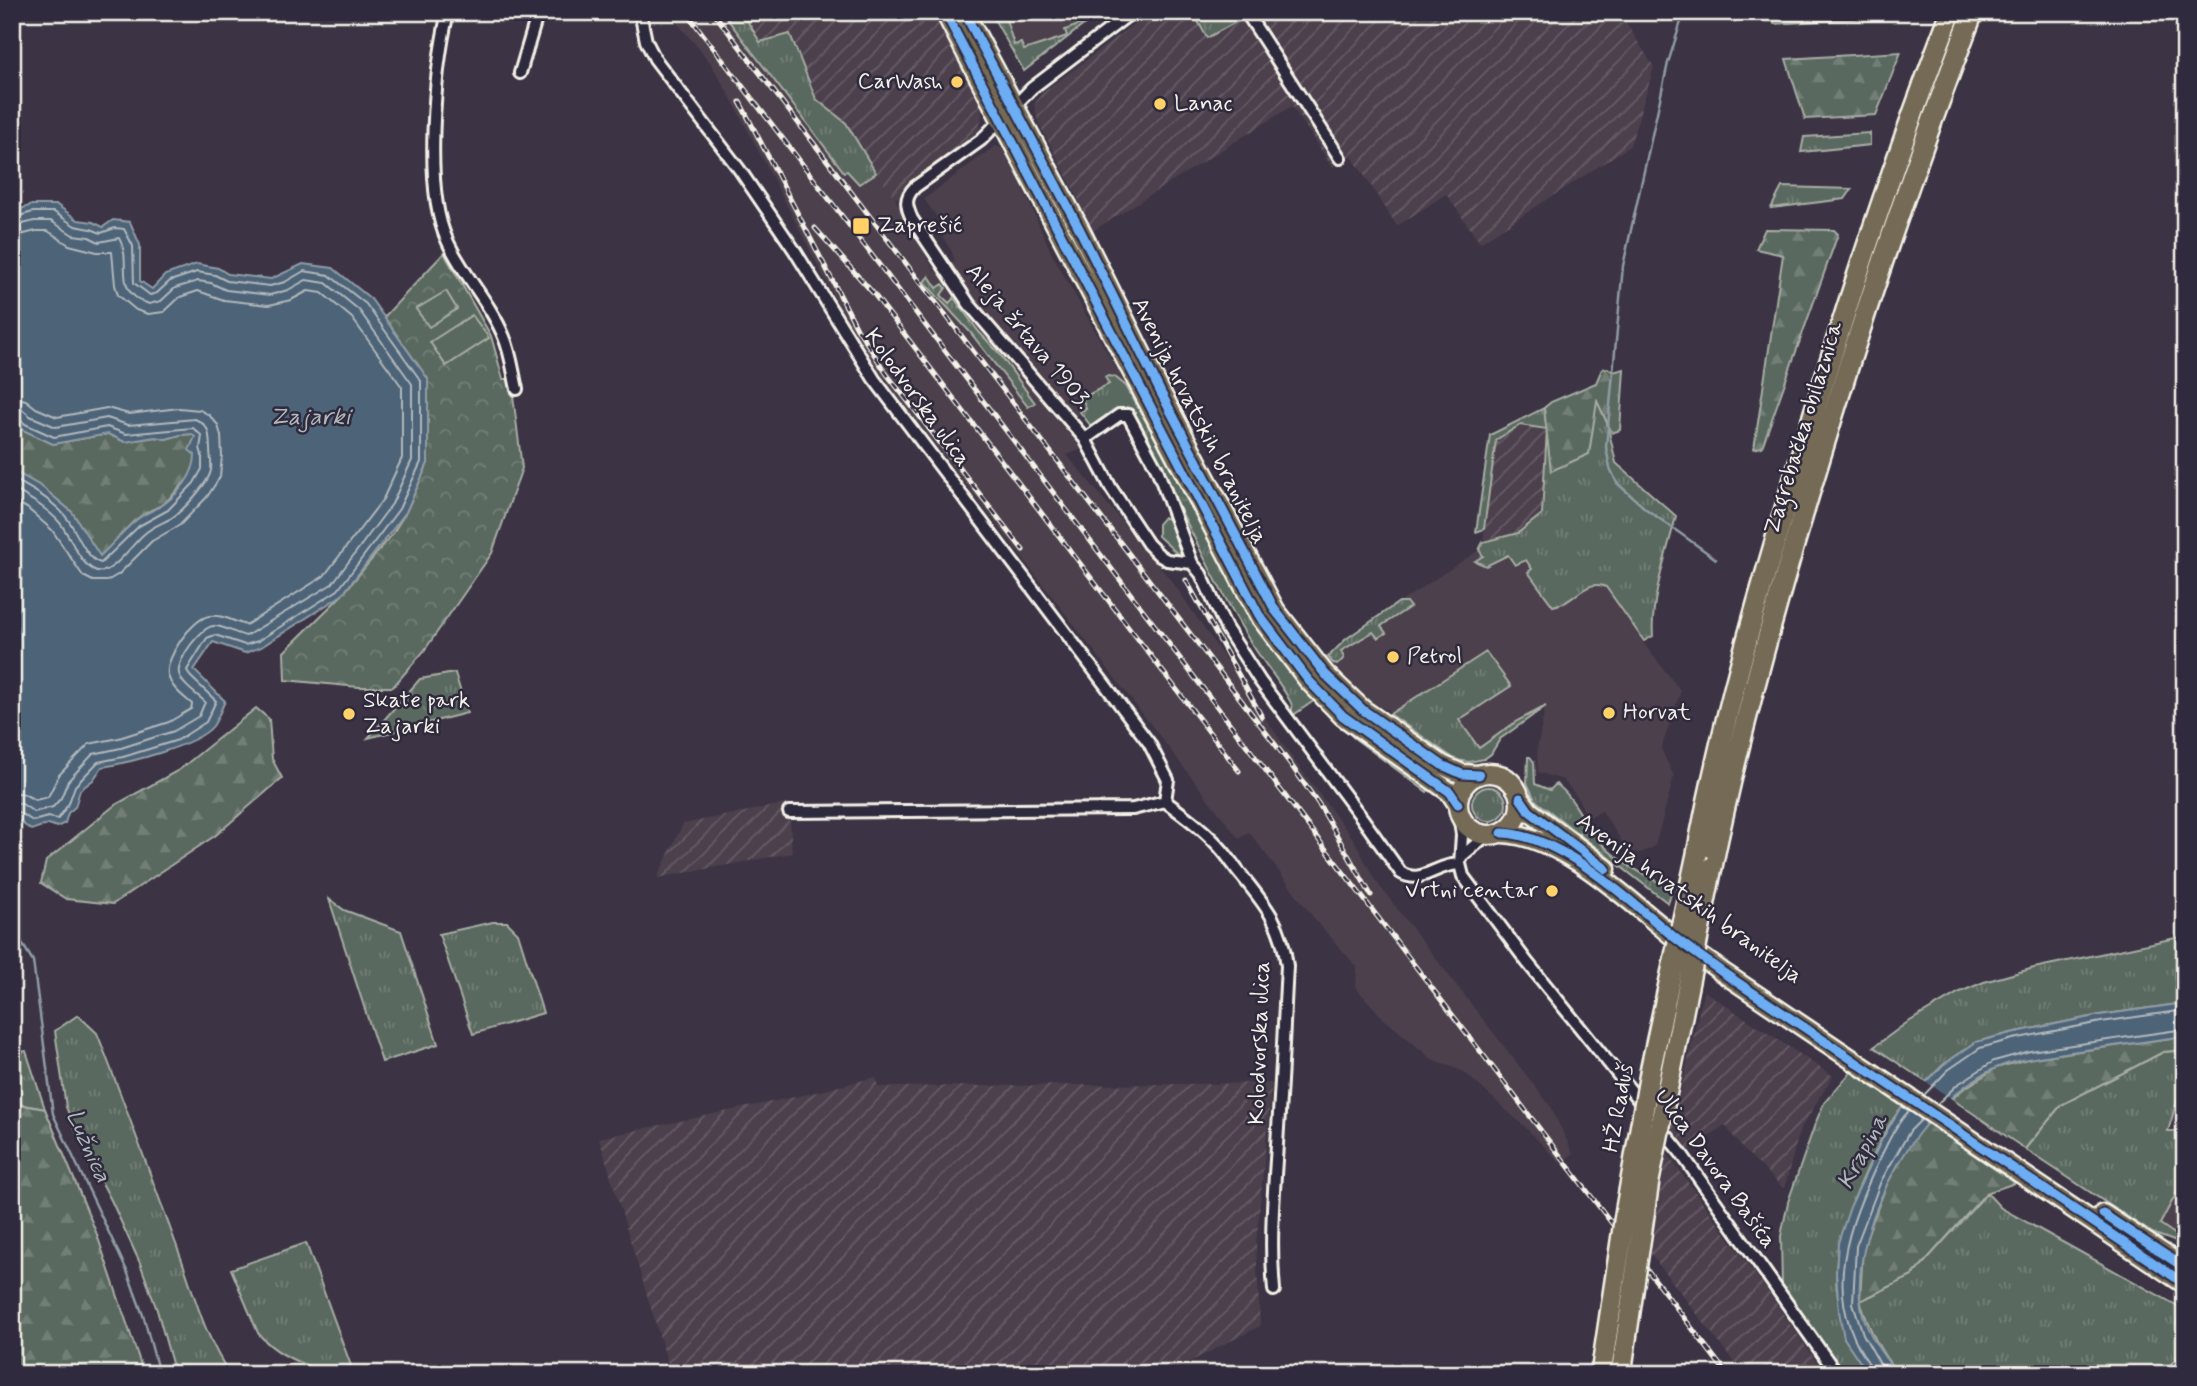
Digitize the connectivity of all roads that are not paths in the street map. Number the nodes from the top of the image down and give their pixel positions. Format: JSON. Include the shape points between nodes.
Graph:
{"nodes":[{"id":1,"x":448,"y":12,"type":"edge"},
{"id":2,"x":538,"y":12,"type":"edge"},
{"id":3,"x":640,"y":12,"type":"edge"},
{"id":4,"x":944,"y":12,"type":"edge"},
{"id":5,"x":964,"y":12,"type":"edge"},
{"id":6,"x":1132,"y":12,"type":"edge"},
{"id":7,"x":1246,"y":12,"type":"edge"},
{"id":8,"x":1951,"y":12,"type":"edge"},
{"id":9,"x":1973,"y":12,"type":"edge"},
{"id":10,"x":520,"y":73,"type":"dead end"},
{"id":11,"x":1008,"y":112,"type":"junction"},
{"id":12,"x":1340,"y":158,"type":"dead end"},
{"id":13,"x":517,"y":389,"type":"dead end"},
{"id":14,"x":1085,"y":439,"type":"junction"},
{"id":15,"x":1192,"y":563,"type":"junction"},
{"id":16,"x":1479,"y":775,"type":"junction"},
{"id":17,"x":1520,"y":799,"type":"junction"},
{"id":18,"x":1165,"y":801,"type":"junction"},
{"id":19,"x":1459,"y":808,"type":"junction"},
{"id":20,"x":789,"y":812,"type":"dead end"},
{"id":21,"x":1495,"y":834,"type":"junction"},
{"id":22,"x":1697,"y":853,"type":"joint"},
{"id":23,"x":1461,"y":860,"type":"junction"},
{"id":24,"x":1712,"y":867,"type":"joint"},
{"id":25,"x":1830,"y":1037,"type":"junction"},
{"id":26,"x":2025,"y":1169,"type":"junction"},
{"id":27,"x":2185,"y":1268,"type":"edge"},
{"id":28,"x":2185,"y":1284,"type":"edge"},
{"id":29,"x":1274,"y":1290,"type":"dead end"},
{"id":30,"x":1601,"y":1374,"type":"edge"},
{"id":31,"x":1621,"y":1374,"type":"edge"},
{"id":32,"x":1837,"y":1374,"type":"edge"}],
"edges":[{"from":1,"to":13,"type":"street","via":[[441,40],[435,132],[436,208],[447,241],[505,337]]},
{"from":2,"to":10,"type":"street"},
{"from":3,"to":18,"type":"street","name":"Kolodvorska ulica","via":[[655,59],[739,169],[874,379],[1149,743],[1168,780]]},
{"from":4,"to":11,"type":"main road","name":"Avenija hrvatskih branitelja"},
{"from":5,"to":11,"type":"main road","name":"Avenija hrvatskih branitelja"},
{"from":6,"to":11,"type":"street"},
{"from":7,"to":12,"type":"street"},
{"from":8,"to":22,"type":"highway","name":"Zagrebačka obilaznica","via":[[1830,358],[1733,692]]},
{"from":9,"to":24,"type":"highway","name":"Zagrebačka obilaznica","via":[[1852,352],[1789,560]]},
{"from":11,"to":14,"type":"street","name":"Aleja žrtava 1903.","via":[[981,139],[915,187],[906,206],[970,304]]},
{"from":11,"to":16,"type":"main road","name":"Avenija hrvatskih branitelja","via":[[1289,630],[1345,695],[1379,722],[1442,765]]},
{"from":11,"to":19,"type":"main road","name":"Avenija hrvatskih branitelja","via":[[1059,233],[1259,615],[1309,681],[1343,716],[1450,792]]},
{"from":14,"to":15,"type":"street","name":"Aleja žrtava 1903.","via":[[1135,526],[1160,556]]},
{"from":14,"to":15,"type":"street","via":[[1119,415],[1128,415],[1157,469]]},
{"from":15,"to":23,"type":"street","via":[[1260,681],[1401,873],[1417,879]]},
{"from":16,"to":17,"type":"main road","via":[[1502,775],[1514,785]]},
{"from":16,"to":19,"type":"main road","via":[[1464,786]]},
{"from":17,"to":21,"type":"main road","via":[[1519,815],[1509,828]]},
{"from":17,"to":25,"type":"main road","name":"Avenija hrvatskih branitelja","via":[[1529,811],[1689,936]]},
{"from":18,"to":20,"type":"street","via":[[1133,809]]},
{"from":18,"to":29,"type":"street","name":"Kolodvorska ulica","via":[[1222,849],[1262,898],[1284,943],[1287,966],[1271,1201]]},
{"from":19,"to":21,"type":"main road","via":[[1470,828]]},
{"from":19,"to":23,"type":"street","name":"Ulica Davora Bašića"},
{"from":21,"to":23,"type":"street"},
{"from":21,"to":25,"type":"main road","name":"Avenija hrvatskih branitelja","via":[[1524,835],[1591,871],[1695,953]]},
{"from":22,"to":30,"type":"highway","name":"HŽ Raduš","bridge":true,"via":[[1651,1067]]},
{"from":23,"to":32,"type":"street","name":"Ulica Davora Bašića","via":[[1463,876],[1681,1153]]},
{"from":24,"to":31,"type":"highway","name":"HŽ Raduš","bridge":true,"via":[[1649,1181]]},
{"from":25,"to":26,"type":"main road"},
{"from":26,"to":27,"type":"main road"},
{"from":26,"to":28,"type":"main road"}]}
